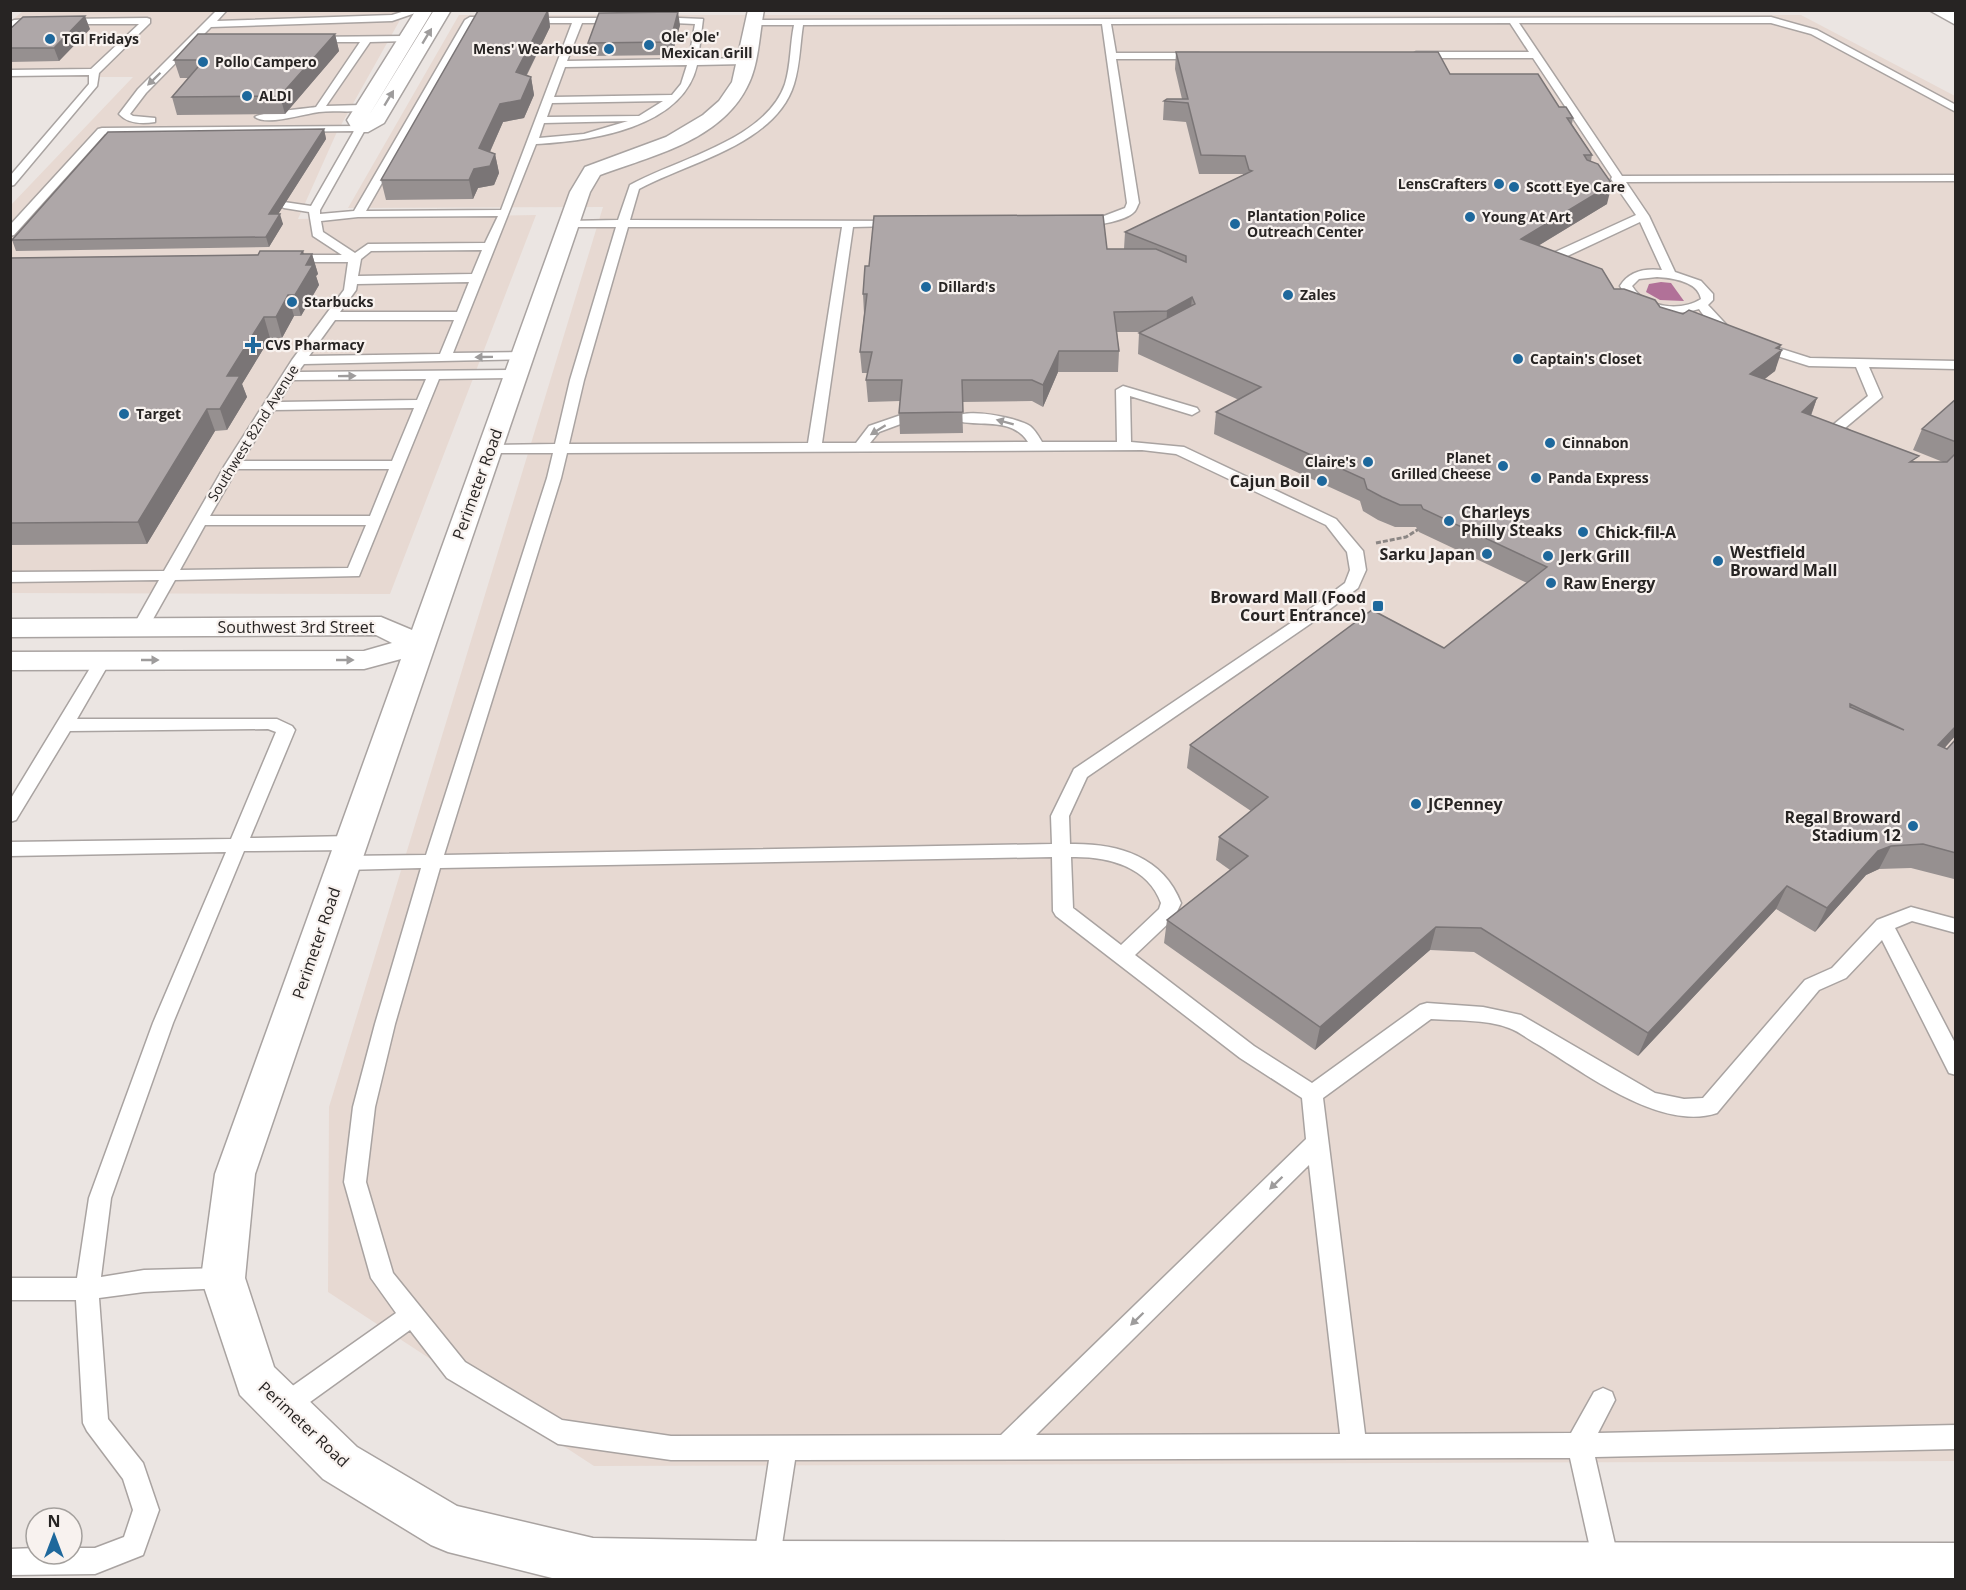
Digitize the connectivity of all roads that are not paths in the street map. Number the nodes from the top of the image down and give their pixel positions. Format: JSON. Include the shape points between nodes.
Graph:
{"nodes":[{"id":1,"x":79,"y":10,"type":"edge"},
{"id":2,"x":223,"y":10,"type":"edge"},
{"id":3,"x":420,"y":10,"type":"edge"},
{"id":4,"x":425,"y":10,"type":"edge"},
{"id":5,"x":443,"y":10,"type":"edge"},
{"id":6,"x":1937,"y":10,"type":"edge"},
{"id":7,"x":1338,"y":15,"type":"edge"},
{"id":8,"x":1367,"y":15,"type":"edge"},
{"id":9,"x":754,"y":16,"type":"edge"},
{"id":10,"x":506,"y":20,"type":"edge"},
{"id":11,"x":518,"y":20,"type":"edge"},
{"id":12,"x":578,"y":20,"type":"junction"},
{"id":13,"x":626,"y":20,"type":"edge"},
{"id":14,"x":649,"y":20,"type":"edge"},
{"id":15,"x":1512,"y":20,"type":"junction"},
{"id":16,"x":1956,"y":20,"type":"edge"},
{"id":17,"x":68,"y":21,"type":"junction"},
{"id":18,"x":799,"y":21,"type":"junction"},
{"id":19,"x":1106,"y":21,"type":"junction"},
{"id":20,"x":210,"y":24,"type":"junction"},
{"id":21,"x":10,"y":27,"type":"edge"},
{"id":22,"x":196,"y":39,"type":"junction"},
{"id":23,"x":207,"y":39,"type":"edge"},
{"id":24,"x":299,"y":39,"type":"edge"},
{"id":25,"x":367,"y":39,"type":"junction"},
{"id":26,"x":405,"y":39,"type":"junction"},
{"id":27,"x":1409,"y":55,"type":"edge"},
{"id":28,"x":1535,"y":55,"type":"junction"},
{"id":29,"x":1111,"y":56,"type":"junction"},
{"id":30,"x":1209,"y":56,"type":"edge"},
{"id":31,"x":692,"y":61,"type":"junction"},
{"id":32,"x":745,"y":61,"type":"junction"},
{"id":33,"x":391,"y":62,"type":"junction"},
{"id":34,"x":411,"y":62,"type":"junction"},
{"id":35,"x":561,"y":64,"type":"junction"},
{"id":36,"x":94,"y":72,"type":"junction"},
{"id":37,"x":10,"y":73,"type":"edge"},
{"id":38,"x":675,"y":98,"type":"junction"},
{"id":39,"x":548,"y":100,"type":"junction"},
{"id":40,"x":362,"y":108,"type":"junction"},
{"id":41,"x":319,"y":109,"type":"junction"},
{"id":42,"x":1956,"y":109,"type":"edge"},
{"id":43,"x":247,"y":117,"type":"edge"},
{"id":44,"x":646,"y":117,"type":"junction"},
{"id":45,"x":212,"y":118,"type":"edge"},
{"id":46,"x":540,"y":120,"type":"junction"},
{"id":47,"x":361,"y":128,"type":"junction"},
{"id":48,"x":532,"y":141,"type":"junction"},
{"id":49,"x":1956,"y":178,"type":"edge"},
{"id":50,"x":1616,"y":179,"type":"junction"},
{"id":51,"x":10,"y":183,"type":"edge"},
{"id":52,"x":284,"y":205,"type":"edge"},
{"id":53,"x":505,"y":213,"type":"junction"},
{"id":54,"x":315,"y":214,"type":"junction"},
{"id":55,"x":358,"y":214,"type":"junction"},
{"id":56,"x":1643,"y":216,"type":"junction"},
{"id":57,"x":1072,"y":222,"type":"edge"},
{"id":58,"x":907,"y":223,"type":"edge"},
{"id":59,"x":568,"y":224,"type":"junction"},
{"id":60,"x":623,"y":224,"type":"junction"},
{"id":61,"x":848,"y":224,"type":"junction"},
{"id":62,"x":10,"y":233,"type":"edge"},
{"id":63,"x":489,"y":246,"type":"junction"},
{"id":64,"x":1557,"y":256,"type":"edge"},
{"id":65,"x":355,"y":258,"type":"junction"},
{"id":66,"x":272,"y":259,"type":"edge"},
{"id":67,"x":1670,"y":274,"type":"junction"},
{"id":68,"x":477,"y":278,"type":"junction"},
{"id":69,"x":351,"y":280,"type":"junction"},
{"id":70,"x":1702,"y":305,"type":"junction"},
{"id":71,"x":331,"y":316,"type":"junction"},
{"id":72,"x":462,"y":316,"type":"junction"},
{"id":73,"x":445,"y":358,"type":"junction"},
{"id":74,"x":299,"y":360,"type":"junction"},
{"id":75,"x":519,"y":365,"type":"junction"},
{"id":76,"x":1862,"y":365,"type":"junction"},
{"id":77,"x":1956,"y":365,"type":"edge"},
{"id":78,"x":434,"y":375,"type":"junction"},
{"id":79,"x":289,"y":376,"type":"junction"},
{"id":80,"x":423,"y":404,"type":"junction"},
{"id":81,"x":270,"y":406,"type":"junction"},
{"id":82,"x":1192,"y":411,"type":"dead end"},
{"id":83,"x":962,"y":418,"type":"edge"},
{"id":84,"x":901,"y":419,"type":"edge"},
{"id":85,"x":1867,"y":442,"type":"edge"},
{"id":86,"x":1124,"y":446,"type":"junction"},
{"id":87,"x":814,"y":447,"type":"junction"},
{"id":88,"x":860,"y":447,"type":"junction"},
{"id":89,"x":1038,"y":447,"type":"junction"},
{"id":90,"x":490,"y":449,"type":"junction"},
{"id":91,"x":562,"y":449,"type":"junction"},
{"id":92,"x":232,"y":465,"type":"junction"},
{"id":93,"x":398,"y":465,"type":"junction"},
{"id":94,"x":375,"y":520,"type":"junction"},
{"id":95,"x":199,"y":521,"type":"junction"},
{"id":96,"x":169,"y":576,"type":"junction"},
{"id":97,"x":10,"y":577,"type":"edge"},
{"id":98,"x":10,"y":628,"type":"edge"},
{"id":99,"x":66,"y":628,"type":"junction"},
{"id":100,"x":140,"y":628,"type":"junction"},
{"id":101,"x":419,"y":645,"type":"junction"},
{"id":102,"x":19,"y":660,"type":"edge"},
{"id":103,"x":103,"y":660,"type":"junction"},
{"id":104,"x":65,"y":725,"type":"junction"},
{"id":105,"x":10,"y":816,"type":"edge"},
{"id":106,"x":238,"y":846,"type":"junction"},
{"id":107,"x":10,"y":849,"type":"edge"},
{"id":108,"x":1061,"y":851,"type":"junction"},
{"id":109,"x":348,"y":853,"type":"junction"},
{"id":110,"x":433,"y":861,"type":"junction"},
{"id":111,"x":1884,"y":925,"type":"junction"},
{"id":112,"x":1956,"y":926,"type":"edge"},
{"id":113,"x":1121,"y":956,"type":"junction"},
{"id":114,"x":1956,"y":1067,"type":"edge"},
{"id":115,"x":1312,"y":1094,"type":"junction"},
{"id":116,"x":1318,"y":1142,"type":"junction"},
{"id":117,"x":223,"y":1278,"type":"junction"},
{"id":118,"x":10,"y":1289,"type":"edge"},
{"id":119,"x":87,"y":1289,"type":"junction"},
{"id":120,"x":411,"y":1315,"type":"junction"},
{"id":121,"x":1603,"y":1400,"type":"dead end"},
{"id":122,"x":284,"y":1407,"type":"junction"},
{"id":123,"x":1956,"y":1437,"type":"edge"},
{"id":124,"x":1579,"y":1443,"type":"junction"},
{"id":125,"x":1354,"y":1444,"type":"junction"},
{"id":126,"x":1007,"y":1446,"type":"junction"},
{"id":127,"x":784,"y":1447,"type":"junction"},
{"id":128,"x":10,"y":1562,"type":"edge"},
{"id":129,"x":765,"y":1566,"type":"junction"},
{"id":130,"x":1956,"y":1568,"type":"edge"},
{"id":131,"x":1609,"y":1575,"type":"edge"}],
"edges":[{"from":1,"to":17,"type":"lane"},
{"from":2,"to":20,"type":"lane"},
{"from":3,"to":20,"type":"lane","via":[[392,18]]},
{"from":4,"to":26,"type":"street"},
{"from":34,"to":5,"type":"street","one_way":true},
{"from":6,"to":16,"type":"street"},
{"from":7,"to":8,"type":"lane"},
{"from":7,"to":19,"type":"lane"},
{"from":8,"to":15,"type":"lane"},
{"from":9,"to":18,"type":"lane"},
{"from":9,"to":32,"type":"street","name":"Perimeter Road"},
{"from":10,"to":55,"type":"lane","via":[[470,20]]},
{"from":11,"to":12,"type":"lane"},
{"from":12,"to":13,"type":"lane"},
{"from":12,"to":35,"type":"lane"},
{"from":14,"to":31,"type":"lane","via":[[700,21]]},
{"from":15,"to":28,"type":"lane"},
{"from":15,"to":42,"type":"lane","via":[[1771,20],[1814,32]]},
{"from":17,"to":21,"type":"lane","via":[[17,22]]},
{"from":17,"to":36,"type":"lane","via":[[147,21]]},
{"from":18,"to":19,"type":"lane"},
{"from":18,"to":60,"type":"lane","via":[[789,85],[780,105],[754,130],[724,147],[654,174],[634,187]]},
{"from":19,"to":29,"type":"lane"},
{"from":20,"to":22,"type":"lane"},
{"from":22,"to":23,"type":"lane"},
{"from":22,"to":45,"type":"lane","one_way":true,"via":[[124,114],[142,121]]},
{"from":24,"to":25,"type":"lane"},
{"from":25,"to":26,"type":"lane"},
{"from":25,"to":41,"type":"lane"},
{"from":26,"to":33,"type":"street"},
{"from":27,"to":28,"type":"lane"},
{"from":28,"to":50,"type":"lane"},
{"from":29,"to":30,"type":"lane"},
{"from":29,"to":57,"type":"lane","via":[[1131,210],[1096,222]]},
{"from":31,"to":32,"type":"lane"},
{"from":31,"to":35,"type":"lane"},
{"from":31,"to":38,"type":"lane","via":[[687,84]]},
{"from":32,"to":59,"type":"street","name":"Perimeter Road","via":[[740,86],[718,113],[677,140],[592,171]]},
{"from":33,"to":34,"type":"street"},
{"from":33,"to":40,"type":"street"},
{"from":47,"to":34,"type":"street","one_way":true,"via":[[377,118]]},
{"from":35,"to":39,"type":"lane"},
{"from":36,"to":37,"type":"lane"},
{"from":36,"to":51,"type":"lane","via":[[94,84]]},
{"from":38,"to":39,"type":"lane"},
{"from":38,"to":44,"type":"lane"},
{"from":39,"to":46,"type":"lane"},
{"from":40,"to":41,"type":"lane"},
{"from":40,"to":47,"type":"street","via":[[356,120]]},
{"from":41,"to":43,"type":"lane"},
{"from":44,"to":46,"type":"lane"},
{"from":44,"to":48,"type":"lane","via":[[607,133]]},
{"from":46,"to":48,"type":"lane"},
{"from":47,"to":54,"type":"lane"},
{"from":47,"to":62,"type":"lane","via":[[102,131]]},
{"from":48,"to":53,"type":"lane"},
{"from":49,"to":50,"type":"lane"},
{"from":50,"to":56,"type":"lane"},
{"from":52,"to":54,"type":"lane"},
{"from":53,"to":55,"type":"lane"},
{"from":53,"to":63,"type":"lane"},
{"from":54,"to":55,"type":"lane"},
{"from":54,"to":65,"type":"lane","via":[[317,234]]},
{"from":56,"to":64,"type":"lane"},
{"from":56,"to":67,"type":"lane"},
{"from":58,"to":61,"type":"lane"},
{"from":59,"to":60,"type":"lane"},
{"from":59,"to":75,"type":"street","name":"Perimeter Road"},
{"from":60,"to":61,"type":"lane"},
{"from":60,"to":91,"type":"lane","via":[[577,380]]},
{"from":61,"to":87,"type":"lane"},
{"from":63,"to":65,"type":"lane","via":[[368,248]]},
{"from":63,"to":68,"type":"lane"},
{"from":65,"to":66,"type":"lane"},
{"from":65,"to":69,"type":"lane","name":"Southwest 82nd Avenue"},
{"from":67,"to":70,"type":"lane","via":[[1703,288],[1707,300]]},
{"from":67,"to":70,"type":"lane","via":[[1635,277],[1628,281],[1628,292],[1643,303],[1669,309]]},
{"from":68,"to":69,"type":"lane"},
{"from":68,"to":72,"type":"lane"},
{"from":69,"to":71,"type":"lane","name":"Southwest 82nd Avenue","via":[[350,290]]},
{"from":70,"to":76,"type":"lane","via":[[1726,333],[1740,339],[1809,362]]},
{"from":71,"to":72,"type":"lane"},
{"from":71,"to":74,"type":"lane","name":"Southwest 82nd Avenue"},
{"from":72,"to":73,"type":"lane"},
{"from":73,"to":74,"type":"lane"},
{"from":75,"to":73,"type":"lane","one_way":true},
{"from":74,"to":79,"type":"lane","name":"Southwest 82nd Avenue"},
{"from":75,"to":78,"type":"lane"},
{"from":75,"to":90,"type":"street","name":"Perimeter Road"},
{"from":76,"to":77,"type":"lane"},
{"from":76,"to":85,"type":"lane","via":[[1875,397],[1835,429]]},
{"from":79,"to":78,"type":"lane","one_way":true},
{"from":78,"to":80,"type":"lane"},
{"from":79,"to":81,"type":"lane","name":"Southwest 82nd Avenue"},
{"from":80,"to":81,"type":"lane"},
{"from":80,"to":93,"type":"lane"},
{"from":81,"to":92,"type":"lane","name":"Southwest 82nd Avenue"},
{"from":82,"to":86,"type":"lane","via":[[1123,390]]},
{"from":89,"to":83,"type":"lane","one_way":true,"via":[[1027,430],[1003,420]]},
{"from":84,"to":88,"type":"lane","one_way":true,"via":[[874,429]]},
{"from":86,"to":89,"type":"lane"},
{"from":86,"to":108,"type":"lane","via":[[1179,450],[1331,522],[1355,551],[1358,570],[1352,585],[1297,626],[1080,773],[1060,816]]},
{"from":87,"to":88,"type":"lane"},
{"from":87,"to":91,"type":"lane"},
{"from":88,"to":89,"type":"lane"},
{"from":90,"to":91,"type":"lane"},
{"from":90,"to":101,"type":"street","name":"Perimeter Road"},
{"from":91,"to":110,"type":"lane"},
{"from":92,"to":93,"type":"lane"},
{"from":92,"to":95,"type":"lane","name":"Southwest 82nd Avenue"},
{"from":93,"to":94,"type":"lane"},
{"from":94,"to":95,"type":"lane"},
{"from":94,"to":96,"type":"lane","via":[[354,573]]},
{"from":95,"to":96,"type":"lane","name":"Southwest 82nd Avenue"},
{"from":96,"to":97,"type":"lane"},
{"from":96,"to":100,"type":"lane","name":"Southwest 82nd Avenue"},
{"from":98,"to":99,"type":"street","name":"Southwest 3rd Street"},
{"from":99,"to":100,"type":"street","name":"Southwest 3rd Street"},
{"from":99,"to":102,"type":"street"},
{"from":100,"to":101,"type":"street","name":"Southwest 3rd Street","via":[[381,626]]},
{"from":103,"to":101,"type":"street","name":"Southwest 3rd Street","one_way":true,"via":[[364,660]]},
{"from":101,"to":109,"type":"street","name":"Perimeter Road"},
{"from":102,"to":103,"type":"street","name":"Southwest 3rd Street"},
{"from":103,"to":104,"type":"lane"},
{"from":104,"to":105,"type":"lane"},
{"from":104,"to":106,"type":"lane","via":[[271,723],[286,730]]},
{"from":106,"to":107,"type":"lane"},
{"from":106,"to":109,"type":"lane"},
{"from":106,"to":119,"type":"lane","via":[[163,1023],[100,1198]]},
{"from":108,"to":110,"type":"lane"},
{"from":108,"to":113,"type":"lane","via":[[1063,911]]},
{"from":108,"to":113,"type":"lane","via":[[1110,853],[1147,868],[1163,884],[1170,903],[1167,913]]},
{"from":109,"to":110,"type":"lane"},
{"from":109,"to":117,"type":"street","name":"Perimeter Road","via":[[235,1174]]},
{"from":110,"to":120,"type":"lane","via":[[364,1107],[355,1182],[383,1278]]},
{"from":111,"to":112,"type":"lane","via":[[1911,914]]},
{"from":111,"to":114,"type":"lane"},
{"from":111,"to":115,"type":"lane","via":[[1839,973],[1812,985],[1709,1107],[1684,1108],[1650,1101],[1514,1021],[1427,1011]]},
{"from":113,"to":115,"type":"lane","via":[[1247,1052]]},
{"from":115,"to":116,"type":"lane"},
{"from":116,"to":125,"type":"lane"},
{"from":116,"to":126,"type":"lane","one_way":true},
{"from":117,"to":119,"type":"lane","via":[[144,1281]]},
{"from":117,"to":122,"type":"street","name":"Perimeter Road","via":[[256,1380]]},
{"from":118,"to":119,"type":"lane"},
{"from":119,"to":128,"type":"lane","via":[[96,1423],[134,1472],[146,1510],[134,1546],[95,1561]]},
{"from":120,"to":122,"type":"lane"},
{"from":120,"to":127,"type":"lane","via":[[456,1370],[558,1432],[671,1448]]},
{"from":121,"to":124,"type":"lane"},
{"from":122,"to":129,"type":"street","name":"Perimeter Road","via":[[340,1463],[448,1528],[592,1563]]},
{"from":123,"to":124,"type":"lane","via":[[1667,1445]]},
{"from":124,"to":125,"type":"lane"},
{"from":124,"to":131,"type":"lane"},
{"from":125,"to":126,"type":"lane"},
{"from":126,"to":127,"type":"lane"},
{"from":127,"to":129,"type":"lane"},
{"from":129,"to":131,"type":"street","name":"Perimeter Road"},
{"from":130,"to":131,"type":"street","name":"Perimeter Road"}]}
